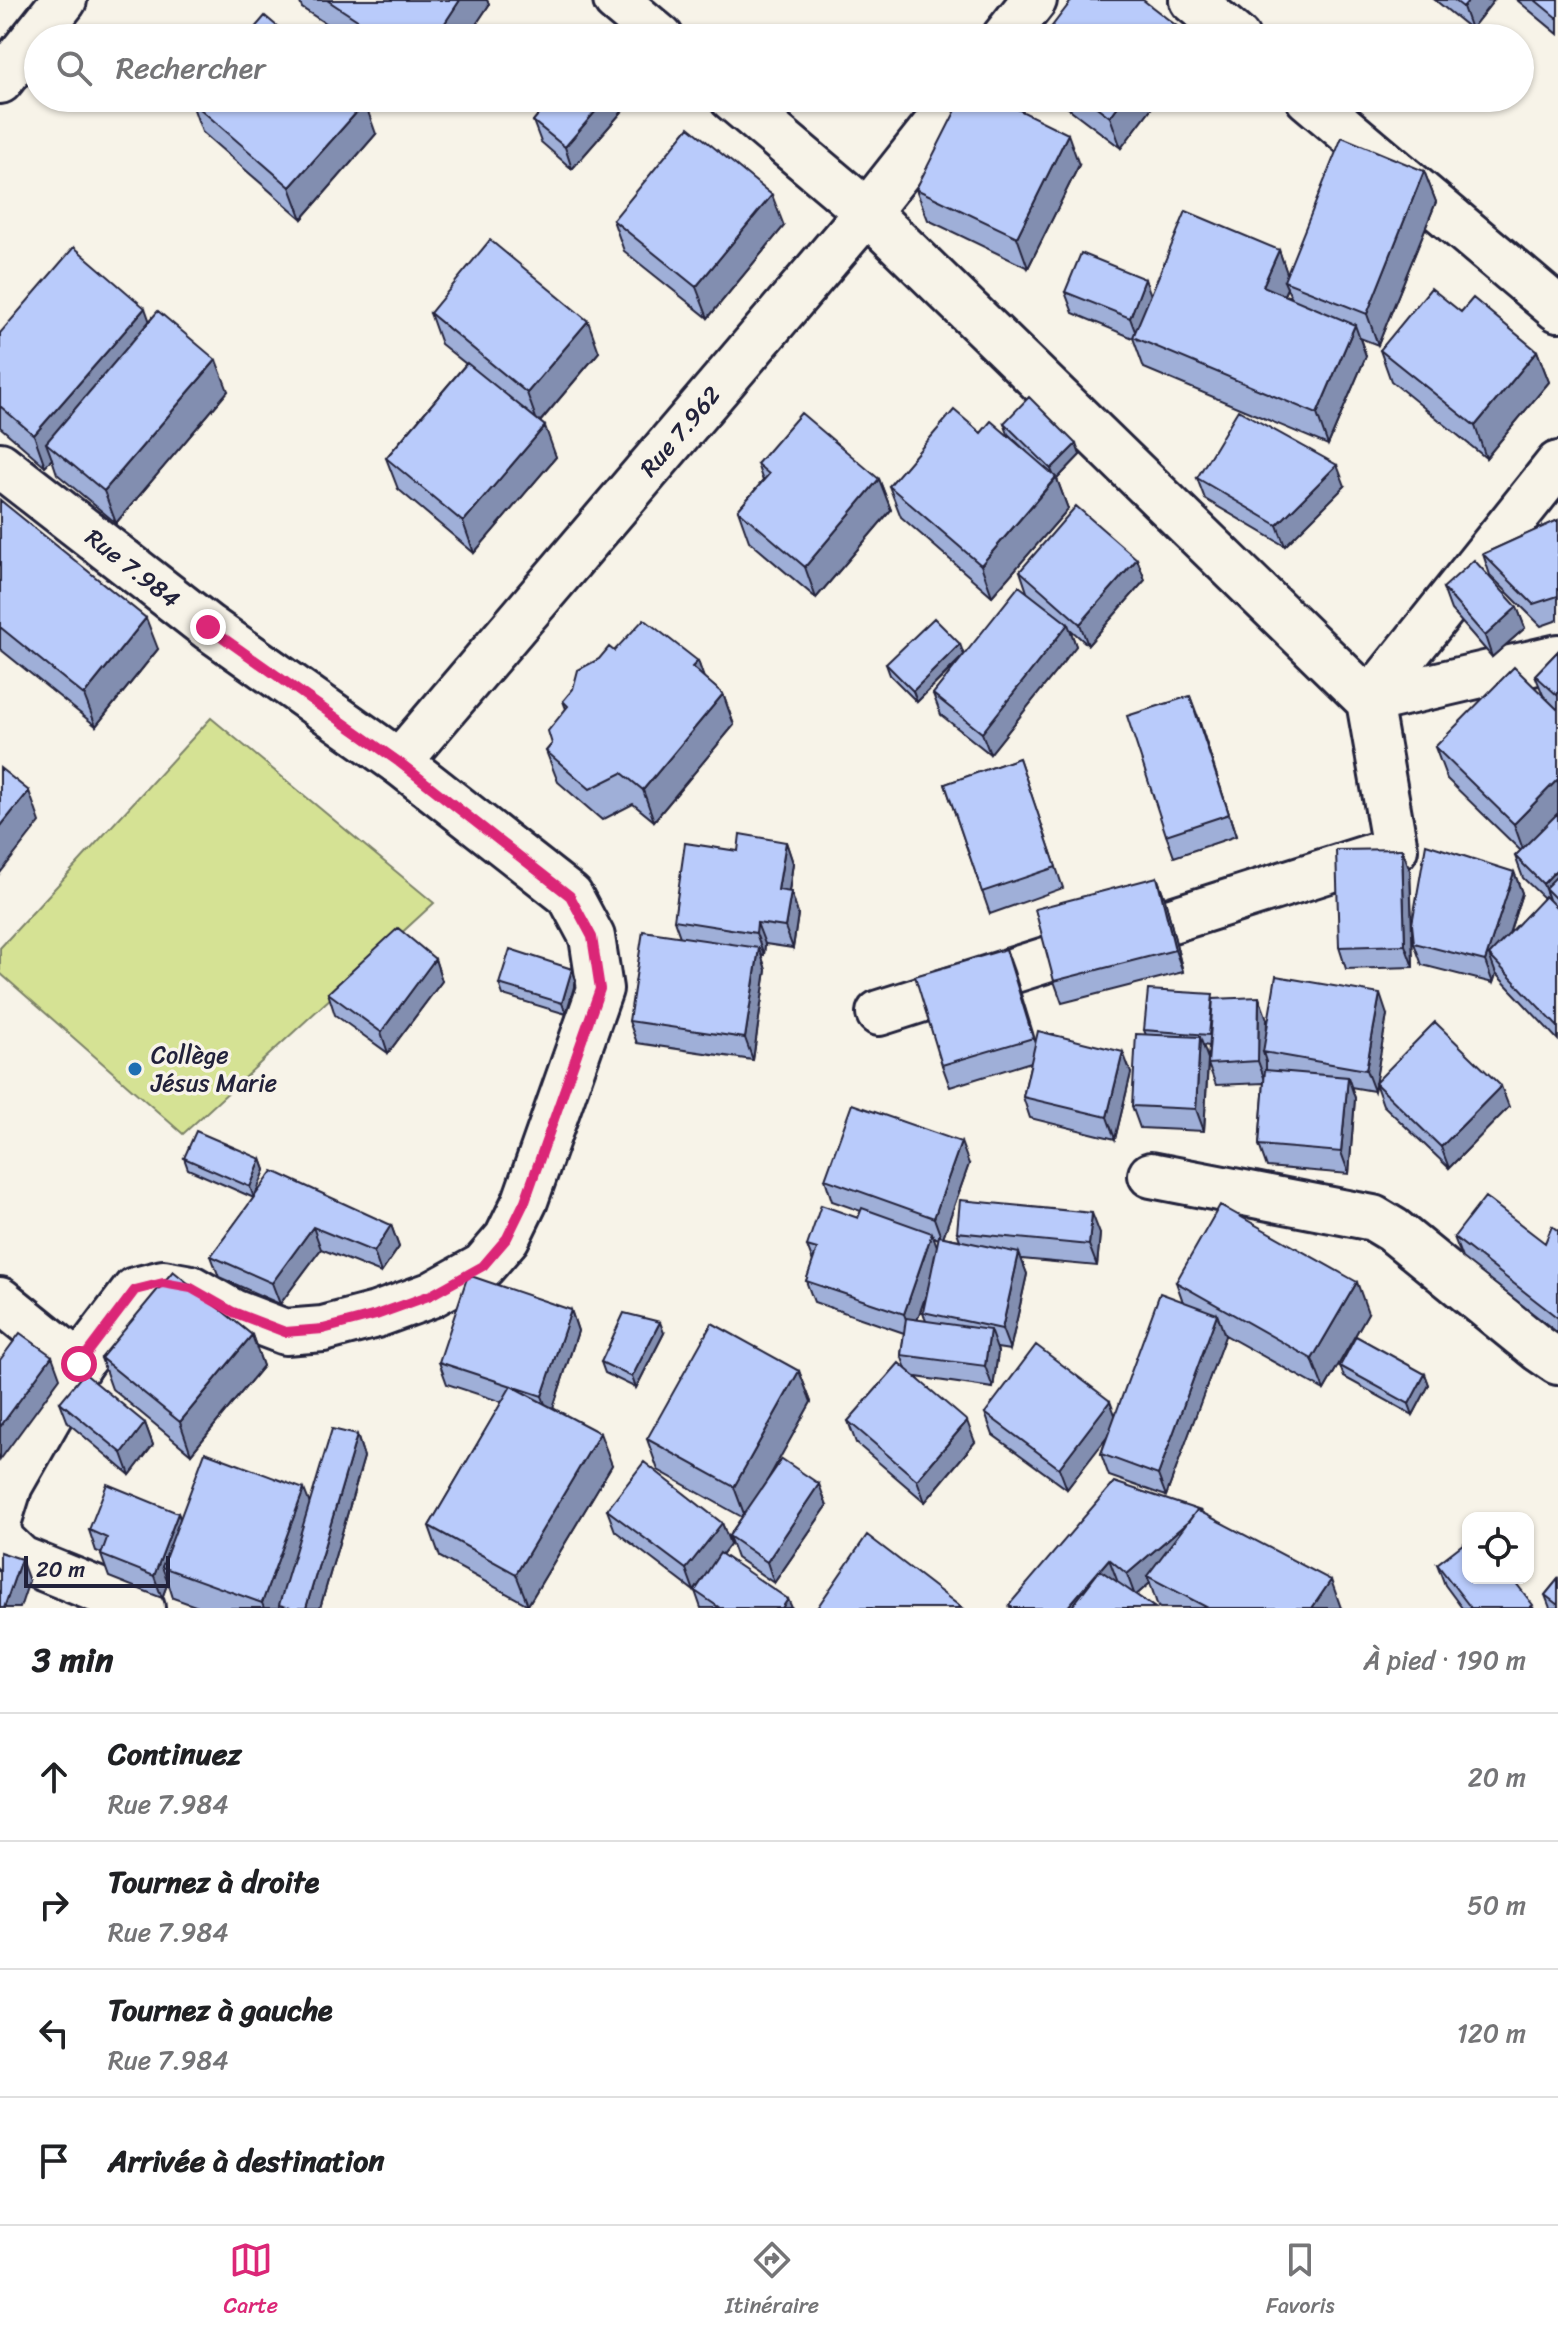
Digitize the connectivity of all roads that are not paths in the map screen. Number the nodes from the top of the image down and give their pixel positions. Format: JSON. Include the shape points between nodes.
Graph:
{"nodes":[{"id":1,"x":64,"y":0,"type":"edge"},
{"id":2,"x":616,"y":0,"type":"edge"},
{"id":3,"x":1034,"y":0,"type":"edge"},
{"id":4,"x":1192,"y":0,"type":"edge"},
{"id":5,"x":45,"y":24,"type":"edge"},
{"id":6,"x":644,"y":24,"type":"edge"},
{"id":7,"x":1015,"y":24,"type":"edge"},
{"id":8,"x":1220,"y":24,"type":"edge"},
{"id":9,"x":24,"y":51,"type":"edge"},
{"id":10,"x":0,"y":81,"type":"edge"},
{"id":11,"x":749,"y":112,"type":"edge"},
{"id":12,"x":946,"y":112,"type":"edge"},
{"id":13,"x":1325,"y":112,"type":"edge"},
{"id":14,"x":867,"y":212,"type":"junction"},
{"id":15,"x":1558,"y":309,"type":"edge"},
{"id":16,"x":1558,"y":464,"type":"edge"},
{"id":17,"x":0,"y":465,"type":"edge"},
{"id":18,"x":1558,"y":657,"type":"edge"},
{"id":19,"x":1369,"y":701,"type":"junction"},
{"id":20,"x":399,"y":762,"type":"junction"},
{"id":21,"x":879,"y":1013,"type":"dead end"},
{"id":22,"x":1151,"y":1175,"type":"dead end"},
{"id":23,"x":0,"y":1300,"type":"edge"},
{"id":24,"x":1558,"y":1362,"type":"edge"},
{"id":25,"x":79,"y":1364,"type":"junction"},
{"id":26,"x":0,"y":1517,"type":"edge"},
{"id":27,"x":0,"y":1534,"type":"edge"},
{"id":28,"x":142,"y":1608,"type":"edge"}],
"edges":[{"from":1,"to":5,"type":"street"},
{"from":2,"to":6,"type":"street"},
{"from":3,"to":7,"type":"street"},
{"from":4,"to":8,"type":"street"},
{"from":9,"to":10,"type":"street"},
{"from":11,"to":14,"type":"street"},
{"from":12,"to":14,"type":"street","name":"Rue 7.962"},
{"from":13,"to":15,"type":"street"},
{"from":14,"to":19,"type":"street"},
{"from":14,"to":20,"type":"street","name":"Rue 7.962"},
{"from":16,"to":19,"type":"street"},
{"from":17,"to":20,"type":"street","name":"Rue 7.984","via":[[208,627]]},
{"from":18,"to":19,"type":"street"},
{"from":19,"to":21,"type":"street","via":[[1395,849]]},
{"from":20,"to":25,"type":"street","name":"Rue 7.984","via":[[570,896],[592,937],[600,989],[507,1238],[483,1266],[431,1295],[323,1329],[285,1332],[191,1288],[163,1283],[135,1290]]},
{"from":22,"to":24,"type":"street","via":[[1373,1218]]},
{"from":23,"to":25,"type":"street"},
{"from":25,"to":26,"type":"street","via":[[10,1485]]},
{"from":27,"to":28,"type":"street","via":[[21,1559]]}]}
